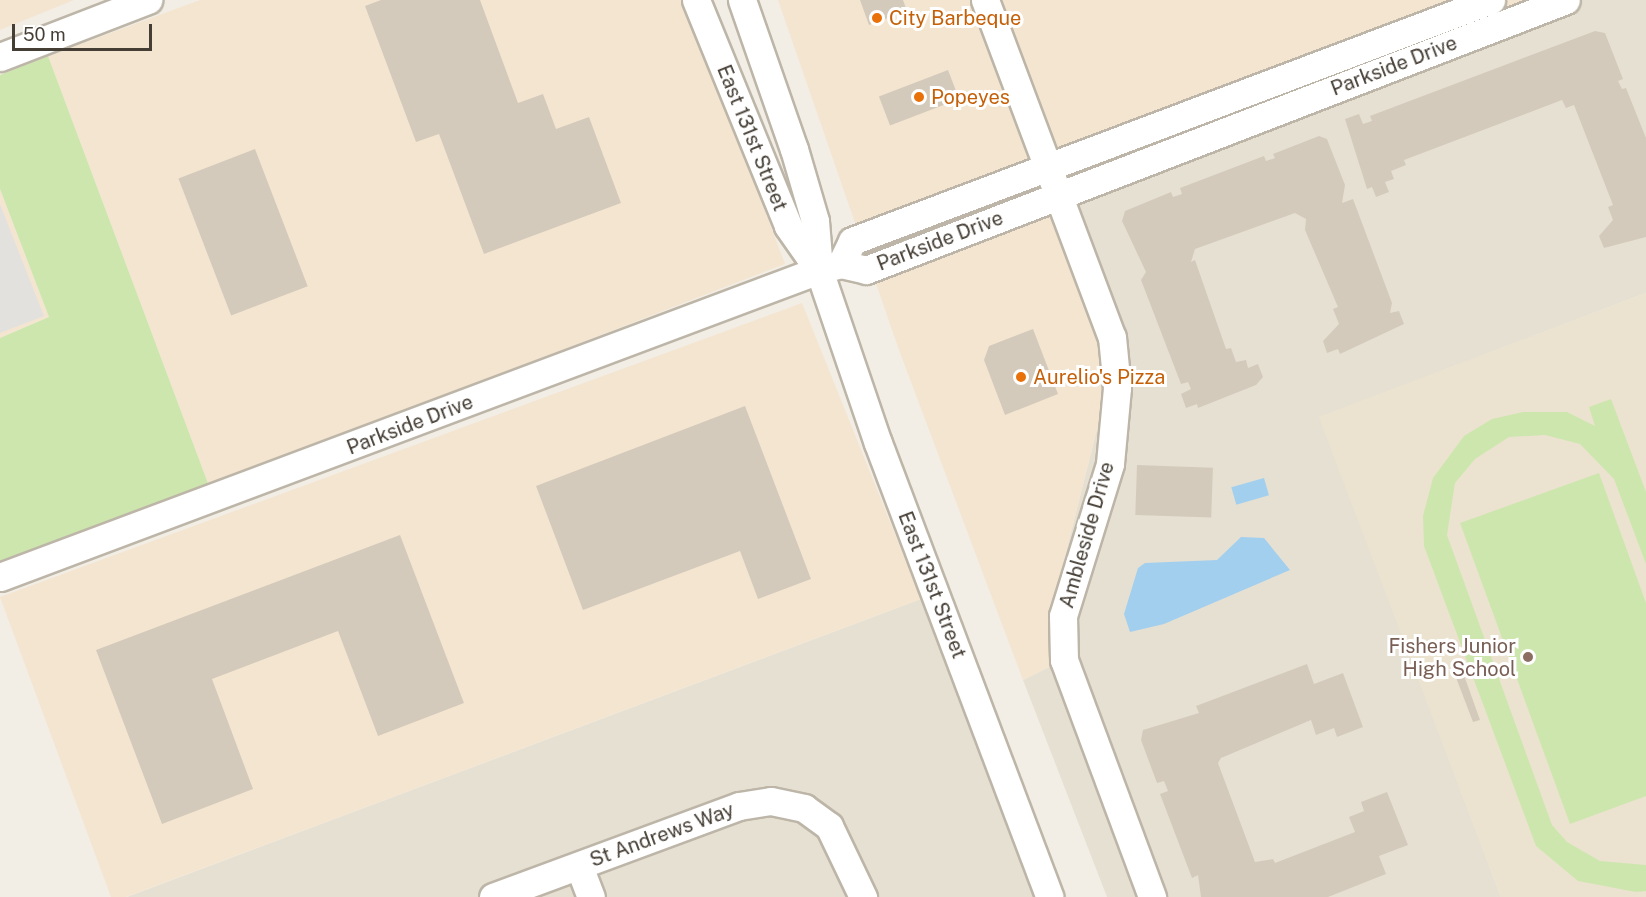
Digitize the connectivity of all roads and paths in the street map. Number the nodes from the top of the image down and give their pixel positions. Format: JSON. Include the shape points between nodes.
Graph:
{"nodes":[{"id":1,"x":148,"y":0,"type":"edge"},
{"id":2,"x":696,"y":0,"type":"edge"},
{"id":3,"x":742,"y":0,"type":"edge"},
{"id":4,"x":985,"y":0,"type":"edge"},
{"id":5,"x":1491,"y":0,"type":"edge"},
{"id":6,"x":1566,"y":0,"type":"edge"},
{"id":7,"x":0,"y":57,"type":"edge"},
{"id":8,"x":1047,"y":168,"type":"junction"},
{"id":9,"x":1058,"y":196,"type":"junction"},
{"id":10,"x":830,"y":267,"type":"junction"},
{"id":11,"x":0,"y":577,"type":"edge"},
{"id":12,"x":579,"y":866,"type":"junction"},
{"id":13,"x":493,"y":897,"type":"edge"},
{"id":14,"x":591,"y":897,"type":"edge"},
{"id":15,"x":863,"y":897,"type":"edge"},
{"id":16,"x":1050,"y":897,"type":"edge"},
{"id":17,"x":1152,"y":897,"type":"edge"}],
"edges":[{"from":1,"to":7,"type":"street"},
{"from":2,"to":10,"type":"street","name":"East 131st Street","via":[[773,192]]},
{"from":3,"to":10,"type":"street","name":"East 131st Street"},
{"from":4,"to":8,"type":"street","name":"Ambleside Drive"},
{"from":5,"to":8,"type":"street","name":"Parkside Drive"},
{"from":6,"to":9,"type":"street","name":"Parkside Drive"},
{"from":8,"to":9,"type":"street","name":"Ambleside Drive"},
{"from":8,"to":10,"type":"street","name":"Parkside Drive","via":[[852,241]]},
{"from":9,"to":10,"type":"street","name":"Parkside Drive","via":[[866,270]]},
{"from":9,"to":17,"type":"street","name":"Ambleside Drive","via":[[1112,337],[1117,388],[1110,464],[1064,616],[1064,660]]},
{"from":10,"to":11,"type":"street","name":"Parkside Drive"},
{"from":10,"to":16,"type":"street","name":"East 131st Street","via":[[878,443]]},
{"from":12,"to":13,"type":"street","name":"St Andrews Way"},
{"from":12,"to":14,"type":"street"},
{"from":12,"to":15,"type":"street","name":"St Andrews Way","via":[[756,802],[804,808],[829,826]]}]}
